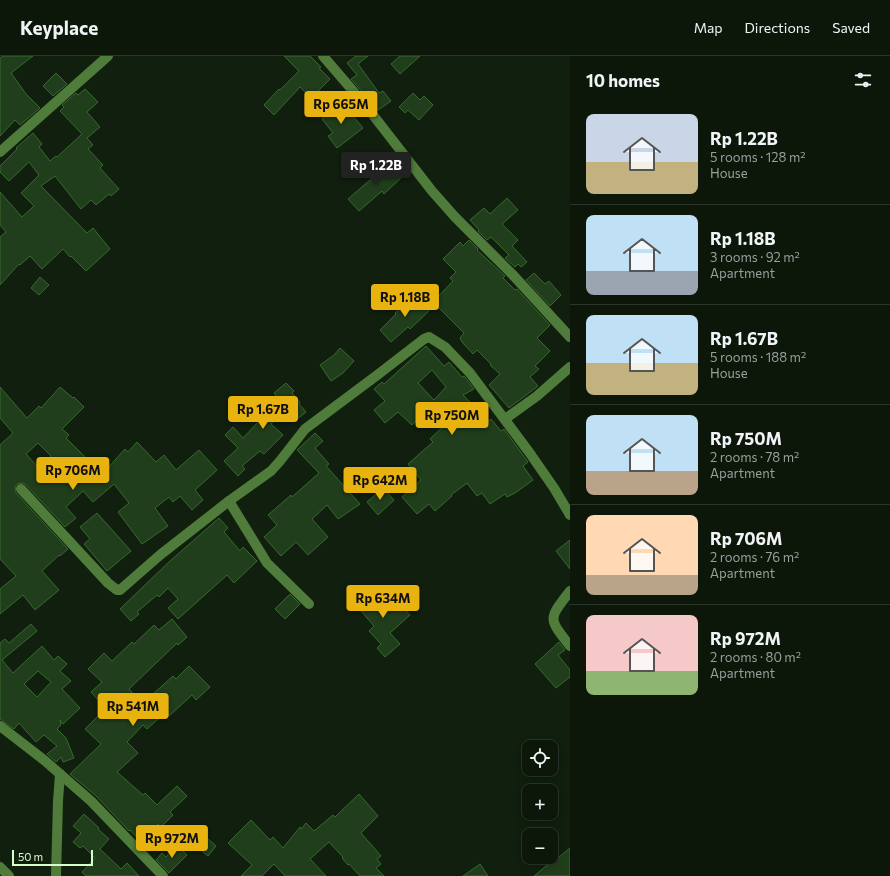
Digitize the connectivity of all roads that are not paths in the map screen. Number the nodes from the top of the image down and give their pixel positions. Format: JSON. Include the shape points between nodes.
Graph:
{"nodes":[{"id":1,"x":108,"y":56,"type":"edge"},
{"id":2,"x":323,"y":56,"type":"edge"},
{"id":3,"x":0,"y":152,"type":"edge"},
{"id":4,"x":570,"y":337,"type":"edge"},
{"id":5,"x":570,"y":367,"type":"edge"},
{"id":6,"x":505,"y":419,"type":"junction"},
{"id":7,"x":21,"y":489,"type":"dead end"},
{"id":8,"x":229,"y":501,"type":"junction"},
{"id":9,"x":570,"y":515,"type":"edge"},
{"id":10,"x":570,"y":591,"type":"edge"},
{"id":11,"x":309,"y":604,"type":"dead end"},
{"id":12,"x":570,"y":646,"type":"edge"},
{"id":13,"x":0,"y":726,"type":"edge"},
{"id":14,"x":60,"y":774,"type":"junction"},
{"id":15,"x":0,"y":867,"type":"edge"},
{"id":16,"x":8,"y":876,"type":"edge"},
{"id":17,"x":56,"y":876,"type":"edge"},
{"id":18,"x":163,"y":876,"type":"edge"}],
"edges":[{"from":1,"to":3,"type":"street"},
{"from":2,"to":4,"type":"street","via":[[455,217]]},
{"from":5,"to":6,"type":"street","via":[[537,396]]},
{"from":6,"to":8,"type":"street","via":[[470,373],[439,342],[429,337],[305,430],[271,471]]},
{"from":6,"to":9,"type":"street"},
{"from":7,"to":8,"type":"street","via":[[117,590],[127,585],[160,555]]},
{"from":8,"to":11,"type":"street","via":[[267,563]]},
{"from":10,"to":12,"type":"street","via":[[555,611],[553,618],[556,629]]},
{"from":13,"to":14,"type":"street"},
{"from":14,"to":17,"type":"street"},
{"from":14,"to":18,"type":"street"},
{"from":15,"to":16,"type":"street"}]}
